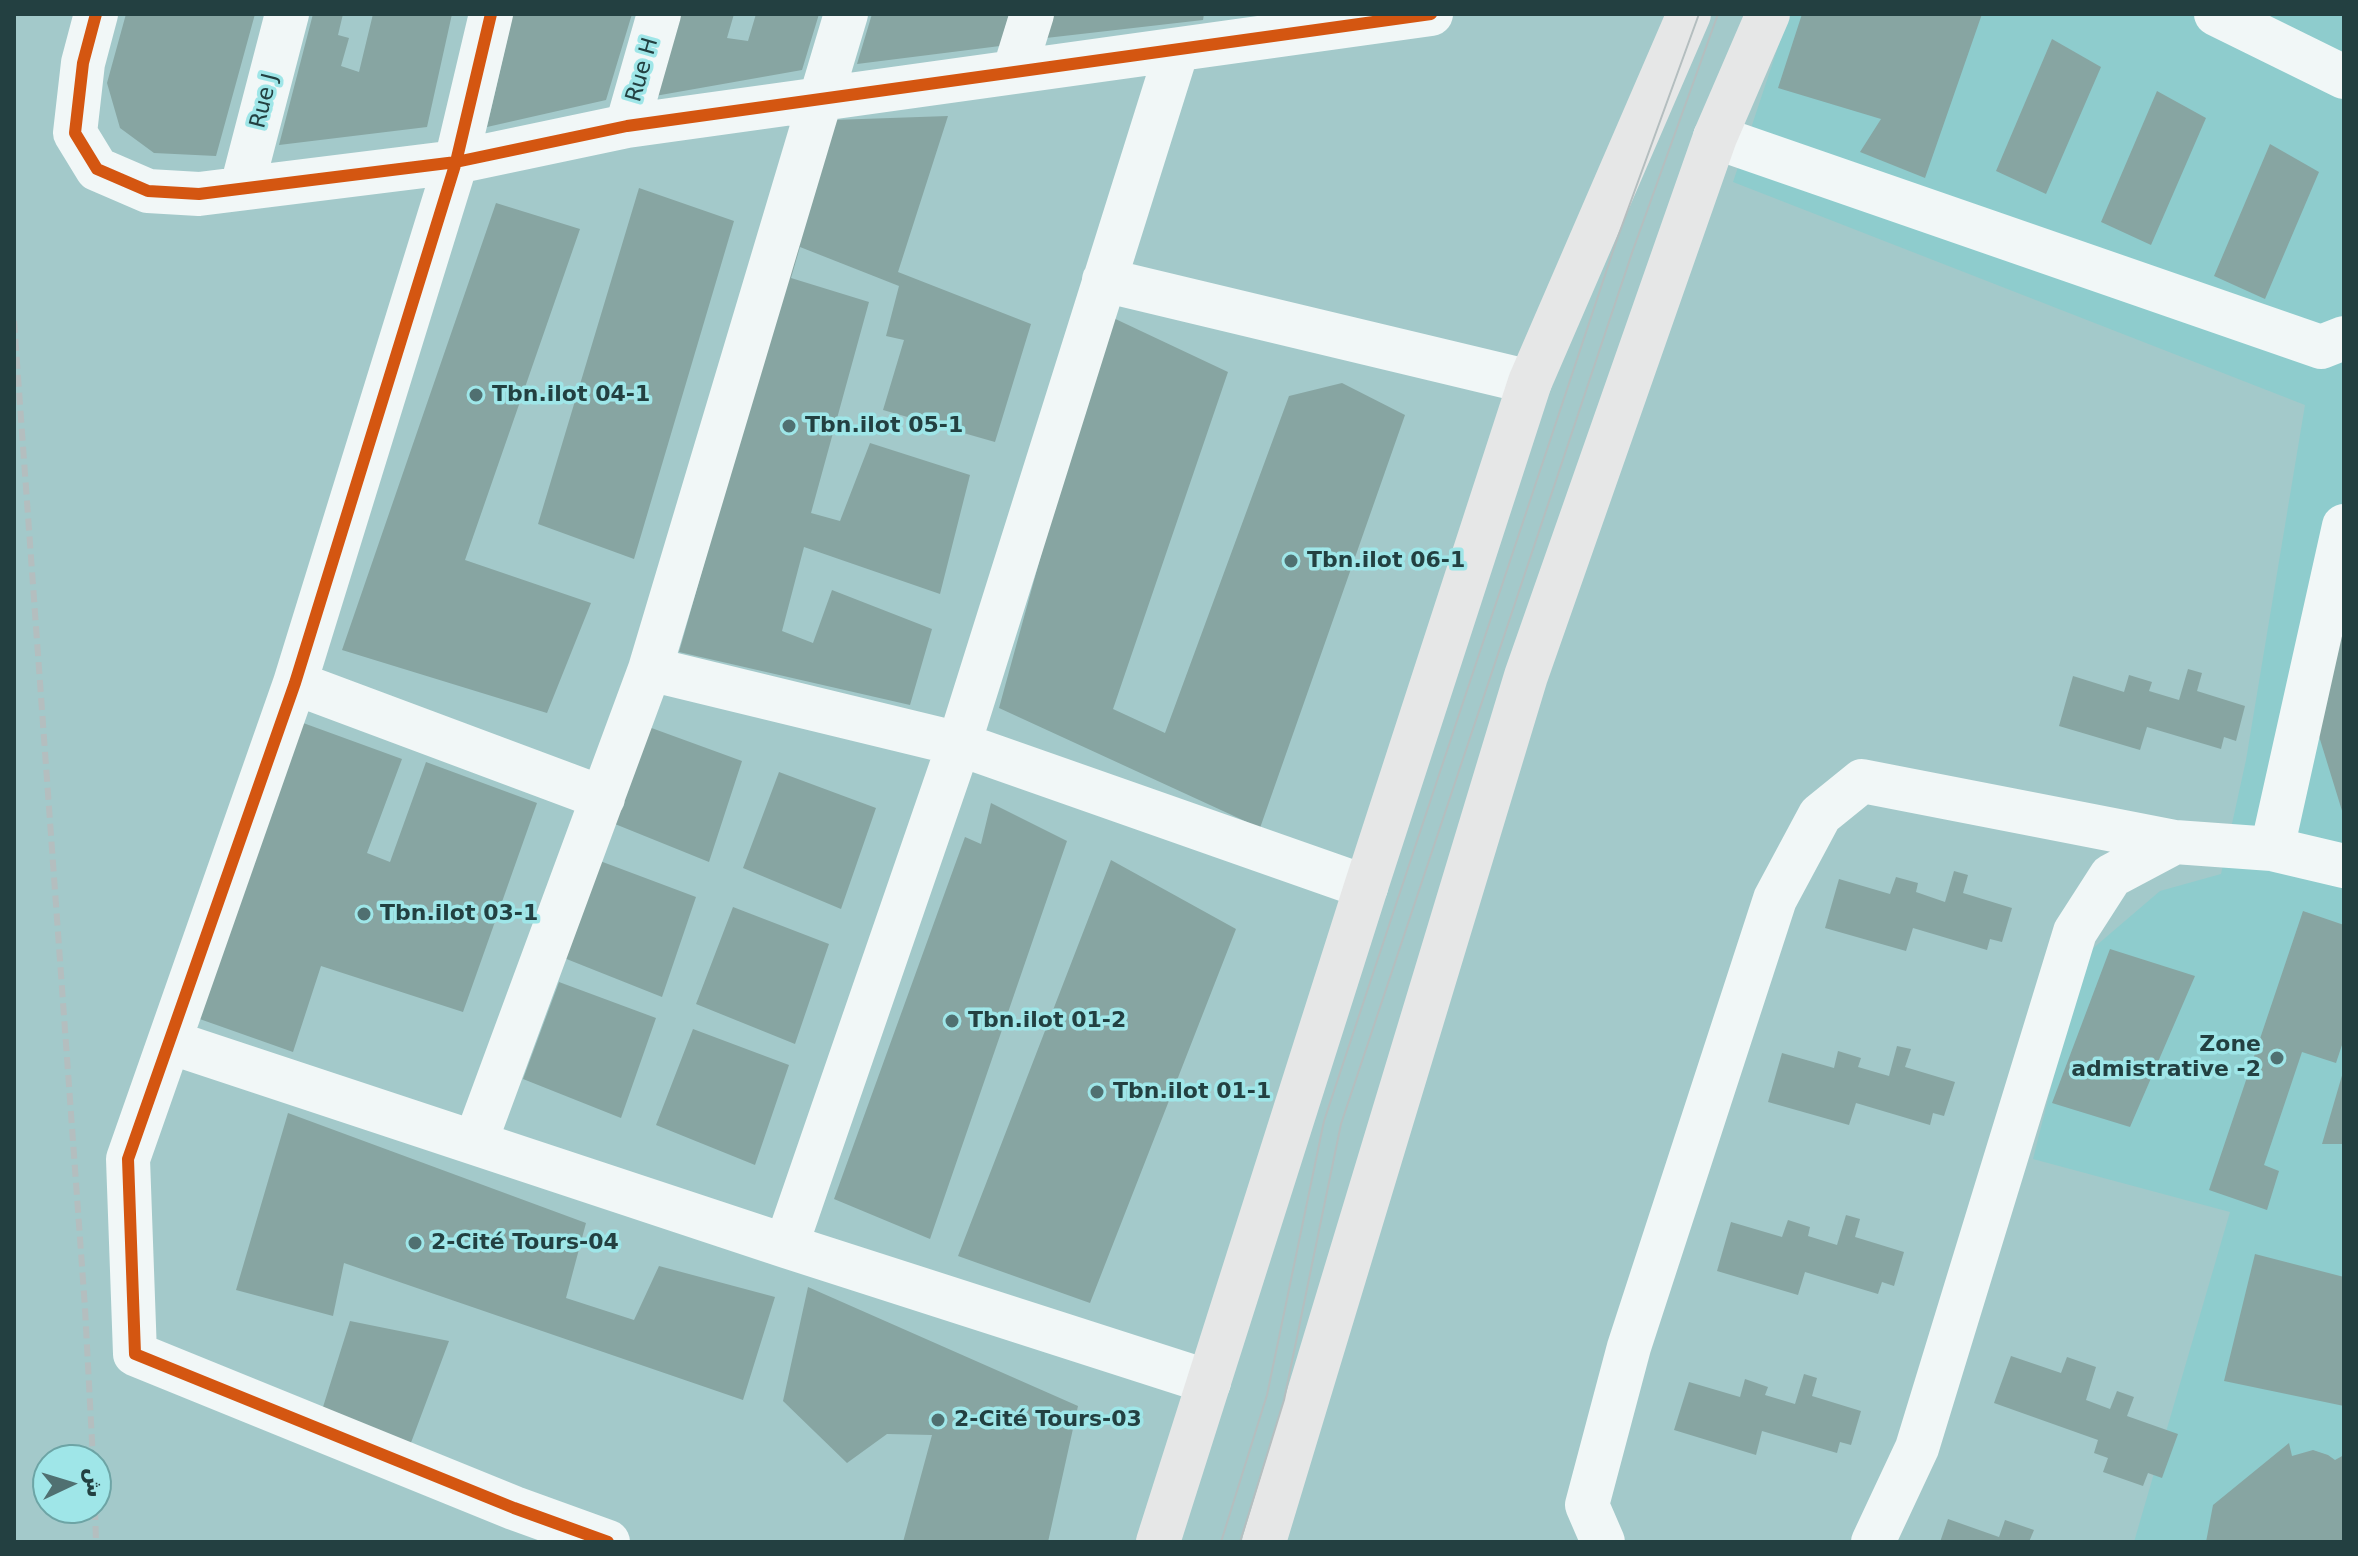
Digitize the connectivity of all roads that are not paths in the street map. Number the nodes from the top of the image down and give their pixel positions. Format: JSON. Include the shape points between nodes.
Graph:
{"nodes":[{"id":1,"x":96,"y":14,"type":"edge"},
{"id":2,"x":287,"y":14,"type":"edge"},
{"id":3,"x":491,"y":14,"type":"edge"},
{"id":4,"x":659,"y":14,"type":"edge"},
{"id":5,"x":846,"y":14,"type":"edge"},
{"id":6,"x":1032,"y":14,"type":"edge"},
{"id":7,"x":1431,"y":14,"type":"edge"},
{"id":8,"x":1768,"y":14,"type":"edge"},
{"id":9,"x":2216,"y":14,"type":"edge"},
{"id":10,"x":1679,"y":17,"type":"edge"},
{"id":11,"x":1231,"y":28,"type":"edge"},
{"id":12,"x":1177,"y":50,"type":"junction"},
{"id":13,"x":1014,"y":72,"type":"junction"},
{"id":14,"x":2344,"y":77,"type":"edge"},
{"id":15,"x":822,"y":99,"type":"junction"},
{"id":16,"x":627,"y":126,"type":"junction"},
{"id":17,"x":1715,"y":137,"type":"junction"},
{"id":18,"x":456,"y":162,"type":"junction"},
{"id":19,"x":242,"y":187,"type":"junction"},
{"id":20,"x":1104,"y":280,"type":"junction"},
{"id":21,"x":2344,"y":338,"type":"edge"},
{"id":22,"x":1530,"y":382,"type":"junction"},
{"id":23,"x":2344,"y":526,"type":"edge"},
{"id":24,"x":650,"y":669,"type":"junction"},
{"id":25,"x":295,"y":683,"type":"junction"},
{"id":26,"x":959,"y":744,"type":"junction"},
{"id":27,"x":603,"y":798,"type":"junction"},
{"id":28,"x":2175,"y":842,"type":"junction"},
{"id":29,"x":2272,"y":849,"type":"junction"},
{"id":30,"x":2344,"y":866,"type":"edge"},
{"id":31,"x":1366,"y":887,"type":"junction"},
{"id":32,"x":170,"y":1042,"type":"junction"},
{"id":33,"x":475,"y":1143,"type":"junction"},
{"id":34,"x":786,"y":1246,"type":"junction"},
{"id":35,"x":1209,"y":1382,"type":"junction"},
{"id":36,"x":513,"y":1525,"type":"edge"},
{"id":37,"x":608,"y":1542,"type":"edge"},
{"id":38,"x":1158,"y":1542,"type":"edge"},
{"id":39,"x":1264,"y":1542,"type":"edge"},
{"id":40,"x":1603,"y":1542,"type":"edge"},
{"id":41,"x":1873,"y":1542,"type":"edge"}],
"edges":[{"from":1,"to":19,"type":"street","via":[[83,63],[75,133],[97,169],[148,191],[199,194]]},
{"from":2,"to":19,"type":"street","name":"Rue J"},
{"from":3,"to":18,"type":"street"},
{"from":4,"to":16,"type":"street","name":"Rue H"},
{"from":5,"to":15,"type":"street"},
{"from":6,"to":13,"type":"street"},
{"from":7,"to":11,"type":"street"},
{"from":8,"to":17,"type":"main road"},
{"from":9,"to":14,"type":"street"},
{"from":10,"to":22,"type":"main road"},
{"from":11,"to":12,"type":"street"},
{"from":12,"to":13,"type":"street"},
{"from":12,"to":20,"type":"street"},
{"from":13,"to":15,"type":"street"},
{"from":15,"to":16,"type":"street"},
{"from":15,"to":24,"type":"street"},
{"from":16,"to":18,"type":"street"},
{"from":17,"to":21,"type":"street","via":[[2321,347]]},
{"from":17,"to":39,"type":"main road","via":[[1526,676]]},
{"from":18,"to":19,"type":"street"},
{"from":18,"to":25,"type":"street"},
{"from":20,"to":22,"type":"street"},
{"from":20,"to":26,"type":"street"},
{"from":22,"to":31,"type":"main road"},
{"from":23,"to":29,"type":"street"},
{"from":24,"to":26,"type":"street"},
{"from":24,"to":27,"type":"street"},
{"from":25,"to":27,"type":"street"},
{"from":25,"to":32,"type":"street"},
{"from":26,"to":31,"type":"street"},
{"from":26,"to":34,"type":"street"},
{"from":27,"to":33,"type":"street"},
{"from":28,"to":29,"type":"street"},
{"from":28,"to":40,"type":"street","via":[[1862,781],[1820,815],[1775,899],[1629,1347],[1587,1505]]},
{"from":28,"to":41,"type":"street","via":[[2111,876],[2075,932],[1917,1448]]},
{"from":29,"to":30,"type":"street"},
{"from":31,"to":35,"type":"main road"},
{"from":32,"to":33,"type":"street"},
{"from":32,"to":36,"type":"street","via":[[128,1159],[135,1354]]},
{"from":33,"to":34,"type":"street"},
{"from":34,"to":35,"type":"street"},
{"from":35,"to":38,"type":"main road"},
{"from":36,"to":37,"type":"street"}]}
